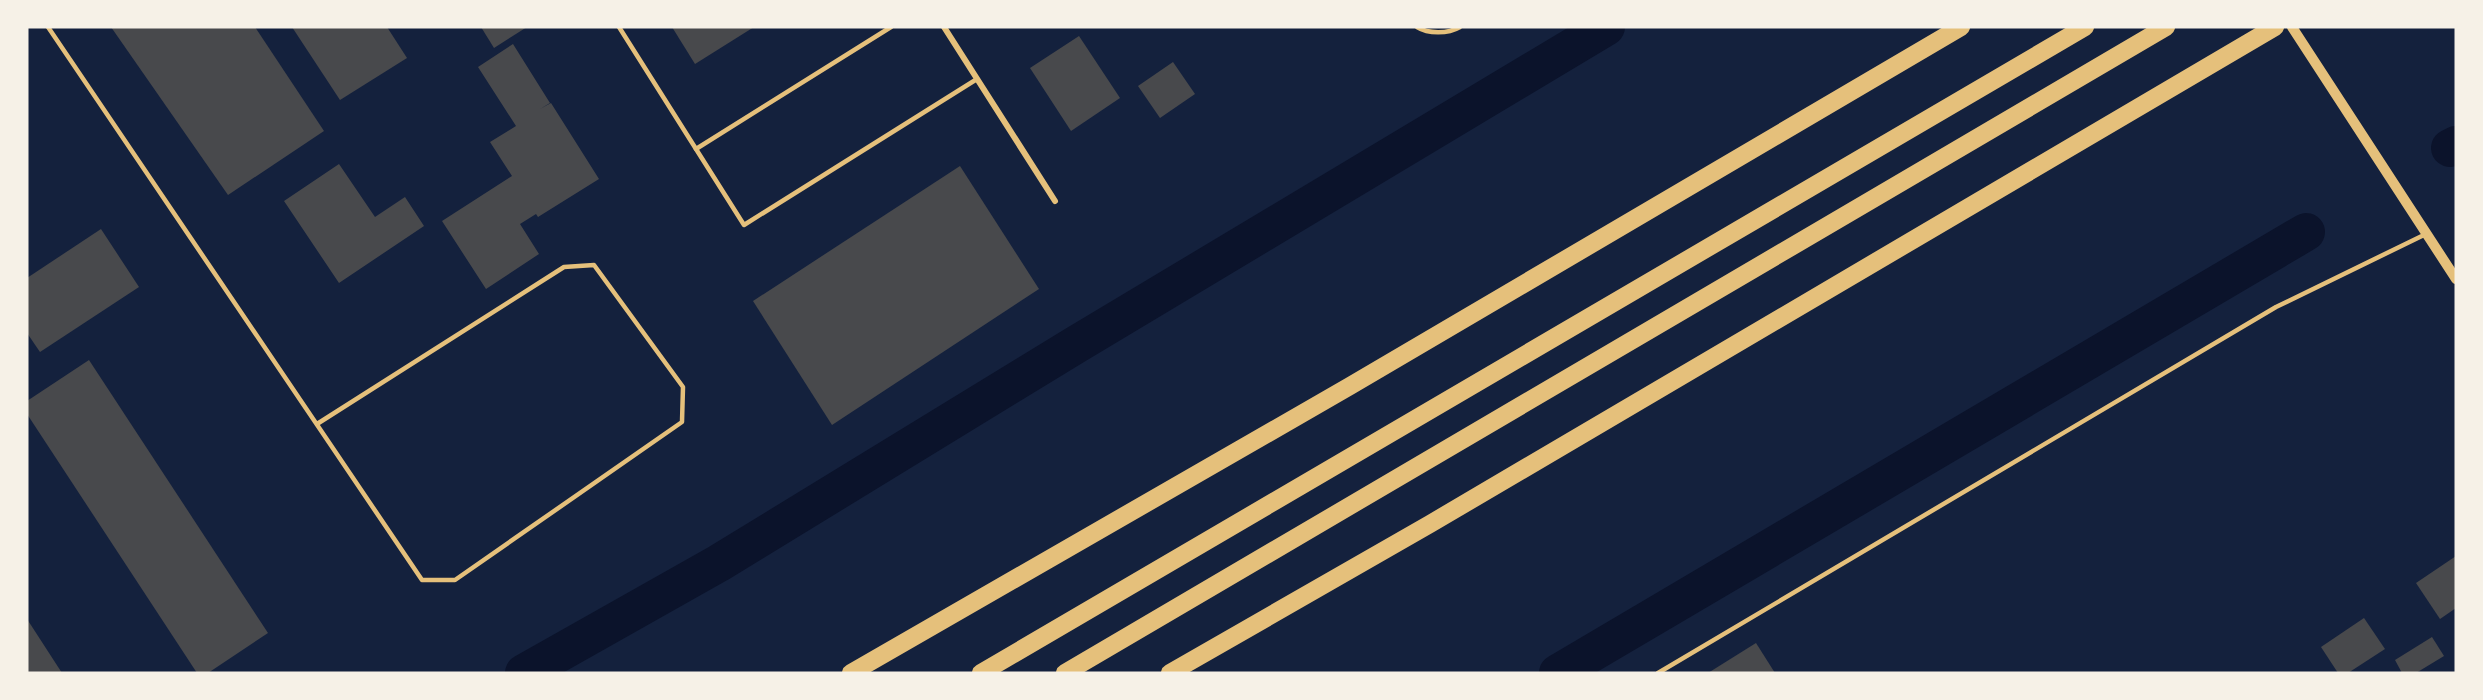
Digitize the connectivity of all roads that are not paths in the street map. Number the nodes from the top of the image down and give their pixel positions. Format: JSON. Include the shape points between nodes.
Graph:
{"nodes":[{"id":1,"x":48,"y":27,"type":"edge"},
{"id":2,"x":619,"y":27,"type":"edge"},
{"id":3,"x":891,"y":27,"type":"edge"},
{"id":4,"x":944,"y":27,"type":"edge"},
{"id":5,"x":1417,"y":27,"type":"edge"},
{"id":6,"x":1460,"y":27,"type":"edge"},
{"id":7,"x":1961,"y":27,"type":"edge"},
{"id":8,"x":2085,"y":27,"type":"edge"},
{"id":9,"x":2166,"y":27,"type":"edge"},
{"id":10,"x":2275,"y":27,"type":"edge"},
{"id":11,"x":2292,"y":27,"type":"edge"},
{"id":12,"x":977,"y":79,"type":"junction"},
{"id":13,"x":696,"y":149,"type":"junction"},
{"id":14,"x":1055,"y":201,"type":"dead end"},
{"id":15,"x":2426,"y":233,"type":"junction"},
{"id":16,"x":2456,"y":279,"type":"edge"},
{"id":17,"x":317,"y":424,"type":"junction"},
{"id":18,"x":851,"y":673,"type":"edge"},
{"id":19,"x":981,"y":673,"type":"edge"},
{"id":20,"x":1065,"y":673,"type":"edge"},
{"id":21,"x":1170,"y":673,"type":"edge"},
{"id":22,"x":1658,"y":673,"type":"edge"}],
"edges":[{"from":1,"to":17,"type":"lane"},
{"from":2,"to":13,"type":"lane"},
{"from":3,"to":13,"type":"lane"},
{"from":4,"to":12,"type":"street"},
{"from":5,"to":6,"type":"lane","via":[[1423,31],[1451,32]]},
{"from":7,"to":18,"type":"highway"},
{"from":8,"to":19,"type":"highway"},
{"from":9,"to":20,"type":"highway"},
{"from":10,"to":21,"type":"highway"},
{"from":11,"to":15,"type":"street"},
{"from":12,"to":13,"type":"lane","via":[[744,225]]},
{"from":12,"to":14,"type":"street"},
{"from":15,"to":16,"type":"street"},
{"from":15,"to":22,"type":"lane","via":[[2276,307]]},
{"from":17,"to":17,"type":"lane","via":[[422,580],[455,580],[682,422],[683,387],[594,265],[564,267]]}]}
